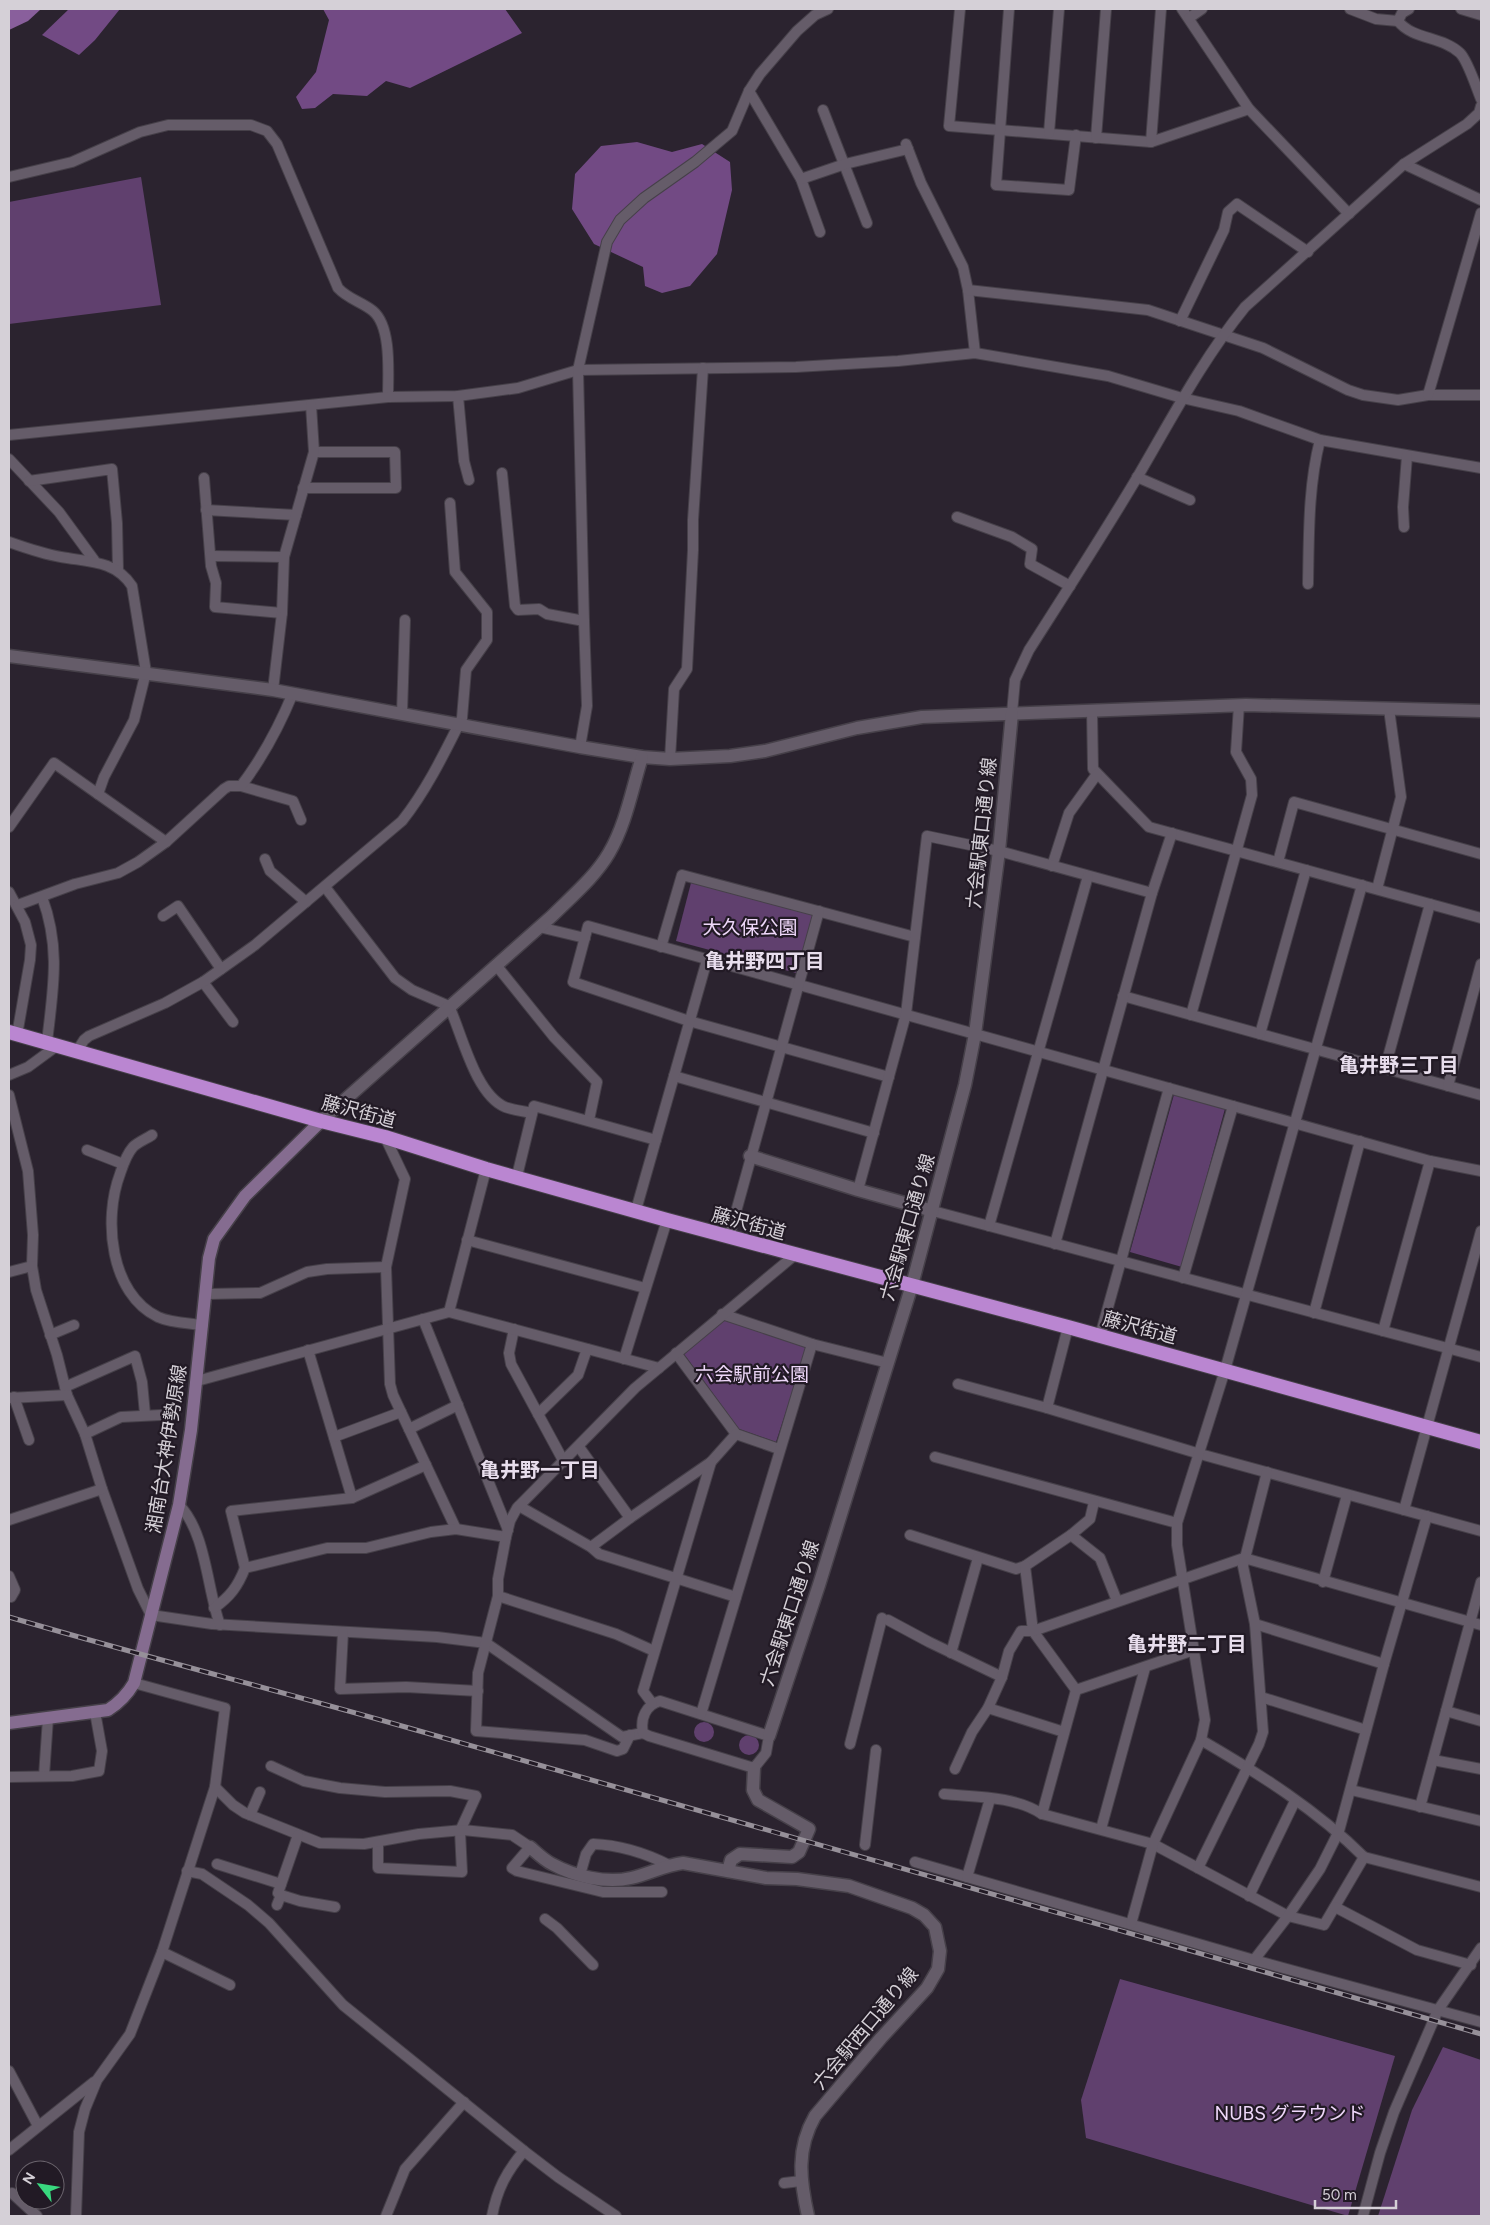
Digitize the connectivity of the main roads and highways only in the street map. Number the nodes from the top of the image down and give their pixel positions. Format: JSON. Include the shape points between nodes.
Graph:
{"nodes":[{"id":1,"x":13,"y":1033,"type":"edge"},
{"id":2,"x":321,"y":1121,"type":"junction"},
{"id":3,"x":1481,"y":1442,"type":"edge"},
{"id":4,"x":9,"y":1723,"type":"edge"}],
"edges":[{"from":1,"to":2,"type":"highway","name":"藤沢街道"},
{"from":2,"to":3,"type":"highway","name":"藤沢街道","via":[[385,1136],[486,1169],[667,1220]]},
{"from":2,"to":4,"type":"main road","name":"湘南台大神伊勢原線","via":[[245,1196],[214,1239],[179,1505],[129,1693],[108,1710]]}]}
